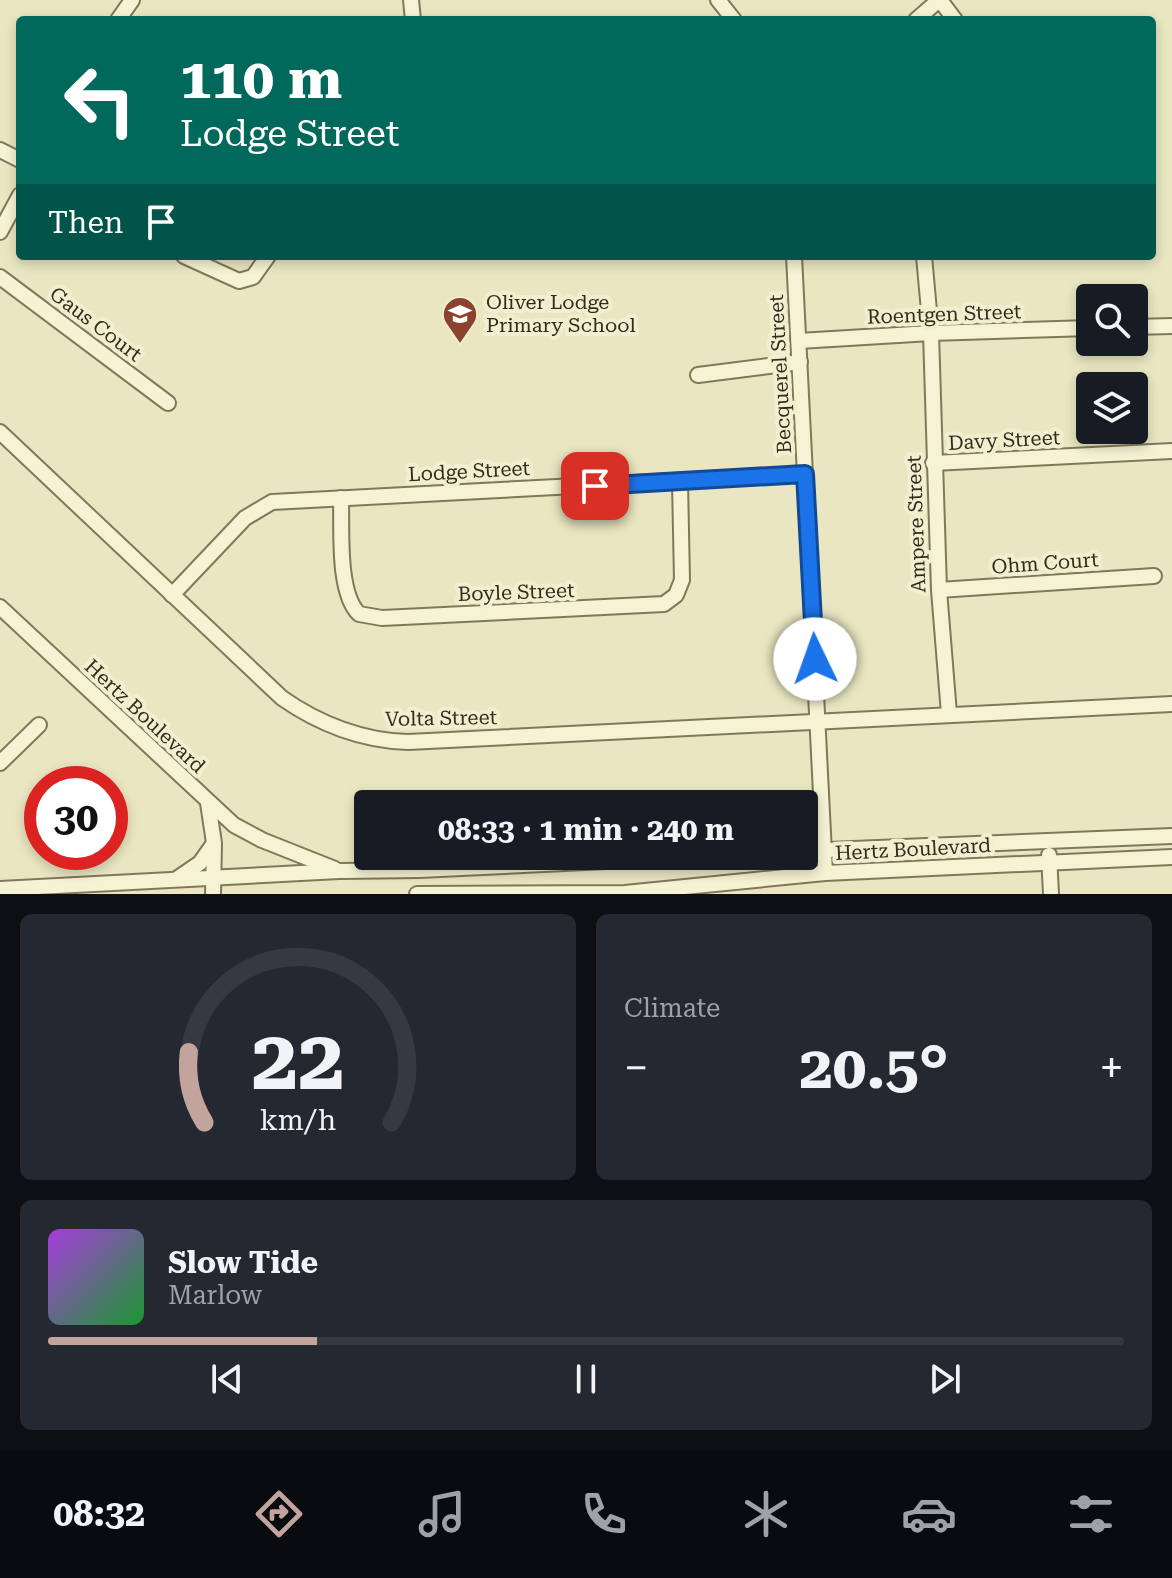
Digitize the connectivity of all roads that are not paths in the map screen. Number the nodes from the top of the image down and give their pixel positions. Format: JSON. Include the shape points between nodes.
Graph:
{"nodes":[{"id":1,"x":939,"y":0,"type":"edge"},
{"id":2,"x":921,"y":16,"type":"edge"},
{"id":3,"x":952,"y":16,"type":"edge"},
{"id":4,"x":16,"y":202,"type":"edge"},
{"id":5,"x":0,"y":232,"type":"edge"},
{"id":6,"x":193,"y":260,"type":"edge"},
{"id":7,"x":265,"y":260,"type":"edge"},
{"id":8,"x":794,"y":260,"type":"edge"},
{"id":9,"x":924,"y":260,"type":"edge"},
{"id":10,"x":0,"y":277,"type":"edge"},
{"id":11,"x":1172,"y":326,"type":"edge"},
{"id":12,"x":1148,"y":327,"type":"edge"},
{"id":13,"x":1076,"y":328,"type":"edge"},
{"id":14,"x":931,"y":333,"type":"junction"},
{"id":15,"x":799,"y":341,"type":"junction"},
{"id":16,"x":800,"y":362,"type":"junction"},
{"id":17,"x":698,"y":375,"type":"dead end"},
{"id":18,"x":168,"y":403,"type":"dead end"},
{"id":19,"x":0,"y":432,"type":"edge"},
{"id":20,"x":1172,"y":451,"type":"edge"},
{"id":21,"x":933,"y":463,"type":"junction"},
{"id":22,"x":805,"y":474,"type":"junction"},
{"id":23,"x":680,"y":482,"type":"junction"},
{"id":24,"x":341,"y":498,"type":"junction"},
{"id":25,"x":1154,"y":576,"type":"dead end"},
{"id":26,"x":939,"y":590,"type":"junction"},
{"id":27,"x":172,"y":595,"type":"junction"},
{"id":28,"x":0,"y":607,"type":"edge"},
{"id":29,"x":1172,"y":704,"type":"edge"},
{"id":30,"x":949,"y":714,"type":"junction"},
{"id":31,"x":818,"y":721,"type":"junction"},
{"id":32,"x":39,"y":725,"type":"dead end"},
{"id":33,"x":0,"y":763,"type":"edge"},
{"id":34,"x":208,"y":803,"type":"junction"},
{"id":35,"x":1172,"y":836,"type":"edge"},
{"id":36,"x":1047,"y":841,"type":"junction"},
{"id":37,"x":214,"y":843,"type":"junction"},
{"id":38,"x":818,"y":850,"type":"edge"},
{"id":39,"x":824,"y":850,"type":"junction"},
{"id":40,"x":1172,"y":857,"type":"edge"},
{"id":41,"x":1050,"y":863,"type":"junction"},
{"id":42,"x":419,"y":870,"type":"joint"},
{"id":43,"x":339,"y":871,"type":"junction"},
{"id":44,"x":825,"y":873,"type":"junction"},
{"id":45,"x":213,"y":878,"type":"junction"},
{"id":46,"x":175,"y":880,"type":"junction"},
{"id":47,"x":0,"y":889,"type":"edge"},
{"id":48,"x":39,"y":891,"type":"edge"},
{"id":49,"x":213,"y":894,"type":"edge"},
{"id":50,"x":420,"y":894,"type":"edge"},
{"id":51,"x":1051,"y":894,"type":"edge"}],
"edges":[{"from":1,"to":2,"type":"street"},
{"from":1,"to":3,"type":"street"},
{"from":4,"to":5,"type":"street"},
{"from":6,"to":7,"type":"street","via":[[239,281],[253,277]]},
{"from":8,"to":15,"type":"street","name":"Becquerel Street"},
{"from":9,"to":14,"type":"street","name":"Ampere Street"},
{"from":10,"to":18,"type":"street","name":"Gaus Court"},
{"from":11,"to":12,"type":"street"},
{"from":13,"to":14,"type":"street","name":"Roentgen Street"},
{"from":14,"to":15,"type":"street","name":"Roentgen Street"},
{"from":14,"to":21,"type":"street","name":"Ampere Street"},
{"from":15,"to":16,"type":"street","name":"Becquerel Street"},
{"from":16,"to":17,"type":"street"},
{"from":16,"to":22,"type":"street","name":"Becquerel Street"},
{"from":19,"to":27,"type":"street","name":"Volta Street"},
{"from":20,"to":21,"type":"street","name":"Davy Street"},
{"from":21,"to":26,"type":"street","name":"Ampere Street"},
{"from":22,"to":23,"type":"street","name":"Lodge Street"},
{"from":22,"to":31,"type":"street","name":"Becquerel Street"},
{"from":23,"to":24,"type":"street","name":"Lodge Street"},
{"from":23,"to":24,"type":"street","name":"Boyle Street","via":[[682,580],[676,595],[664,604],[573,610],[382,618],[359,614],[348,598]]},
{"from":24,"to":27,"type":"street","name":"Lodge Street","via":[[272,502],[258,509]]},
{"from":25,"to":26,"type":"street","name":"Ohm Court"},
{"from":26,"to":30,"type":"street","name":"Ampere Street"},
{"from":27,"to":31,"type":"street","name":"Volta Street","via":[[282,698],[304,713],[379,740]]},
{"from":28,"to":34,"type":"street","name":"Hertz Boulevard"},
{"from":29,"to":30,"type":"street"},
{"from":30,"to":31,"type":"street","name":"Volta Street"},
{"from":31,"to":39,"type":"street","name":"Becquerel Street"},
{"from":32,"to":33,"type":"street"},
{"from":34,"to":37,"type":"street","name":"Hertz Boulevard"},
{"from":34,"to":43,"type":"street","via":[[245,832]]},
{"from":35,"to":36,"type":"street","name":"Hertz Boulevard"},
{"from":36,"to":39,"type":"street","name":"Hertz Boulevard"},
{"from":36,"to":41,"type":"street"},
{"from":37,"to":45,"type":"street","name":"Hertz Boulevard"},
{"from":37,"to":46,"type":"street","via":[[200,863]]},
{"from":38,"to":39,"type":"street","name":"Hertz Boulevard"},
{"from":39,"to":44,"type":"street","name":"Becquerel Street"},
{"from":40,"to":41,"type":"street","name":"Hertz Boulevard"},
{"from":41,"to":44,"type":"street","name":"Hertz Boulevard"},
{"from":41,"to":51,"type":"street"},
{"from":42,"to":43,"type":"street"},
{"from":42,"to":50,"type":"street"},
{"from":43,"to":45,"type":"street"},
{"from":44,"to":50,"type":"street","name":"Hertz Boulevard","via":[[625,893]]},
{"from":45,"to":46,"type":"street"},
{"from":45,"to":49,"type":"street","name":"Hertz Boulevard"},
{"from":46,"to":48,"type":"street"},
{"from":47,"to":48,"type":"street"}]}
